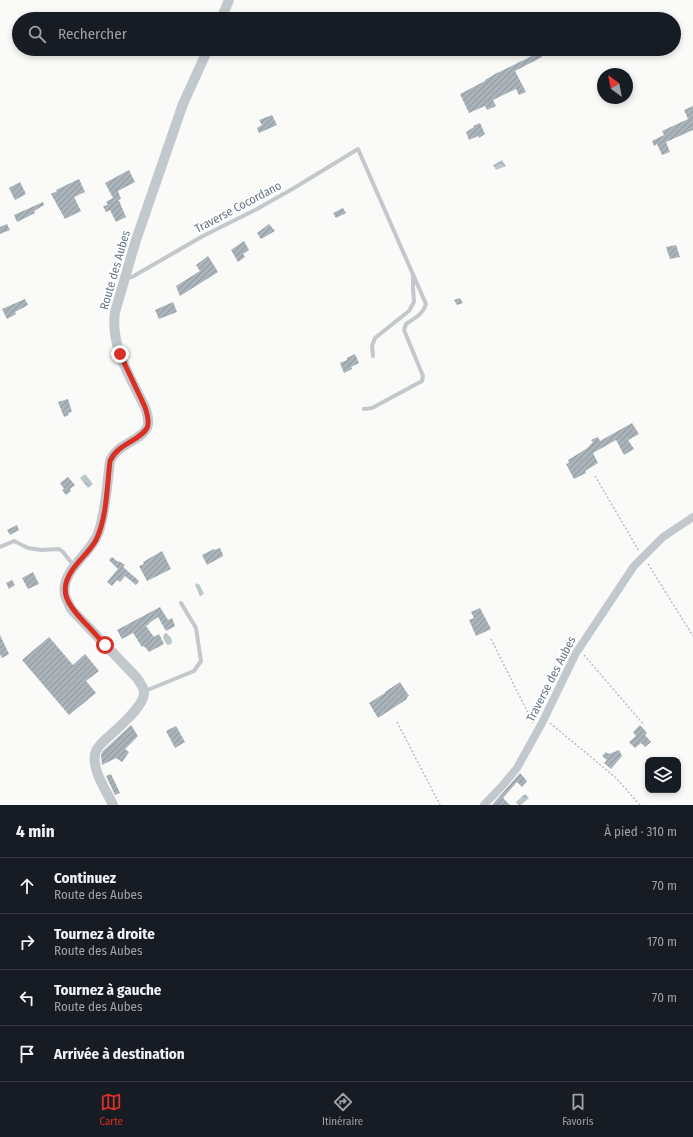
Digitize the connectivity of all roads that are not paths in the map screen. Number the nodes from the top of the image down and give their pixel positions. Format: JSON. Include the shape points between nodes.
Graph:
{"nodes":[{"id":1,"x":229,"y":0,"type":"edge"},
{"id":2,"x":224,"y":12,"type":"edge"},
{"id":3,"x":205,"y":56,"type":"edge"},
{"id":4,"x":413,"y":276,"type":"junction"},
{"id":5,"x":125,"y":278,"type":"junction"},
{"id":6,"x":373,"y":356,"type":"dead end"},
{"id":7,"x":364,"y":409,"type":"dead end"},
{"id":8,"x":693,"y":516,"type":"edge"},
{"id":9,"x":0,"y":547,"type":"edge"},
{"id":10,"x":74,"y":567,"type":"junction"},
{"id":11,"x":181,"y":603,"type":"dead end"},
{"id":12,"x":144,"y":691,"type":"junction"},
{"id":13,"x":113,"y":805,"type":"edge"},
{"id":14,"x":484,"y":805,"type":"edge"}],
"edges":[{"from":1,"to":2,"type":"street"},
{"from":3,"to":5,"type":"street","name":"Route des Aubes","via":[[184,104]]},
{"from":4,"to":5,"type":"lane","name":"Traverse Cocordano","via":[[358,149],[257,209],[132,277]]},
{"from":4,"to":6,"type":"lane","via":[[414,302],[409,311],[375,338],[372,346]]},
{"from":4,"to":7,"type":"lane","via":[[426,304],[420,315],[406,324],[404,330],[423,376],[422,381],[372,408]]},
{"from":5,"to":10,"type":"street","name":"Route des Aubes","via":[[115,312],[114,331],[120,354],[148,415],[147,428],[113,454],[103,517],[96,540]]},
{"from":8,"to":14,"type":"street","name":"Traverse des Aubes","via":[[663,538],[634,566],[579,648],[517,768]]},
{"from":9,"to":10,"type":"lane","via":[[14,541],[28,548],[59,549]]},
{"from":10,"to":12,"type":"street","name":"Route des Aubes","via":[[64,586],[71,609],[137,678]]},
{"from":11,"to":12,"type":"lane","via":[[196,628],[201,661],[194,670]]},
{"from":12,"to":13,"type":"street","via":[[144,697],[137,708],[95,752],[100,777]]}]}
